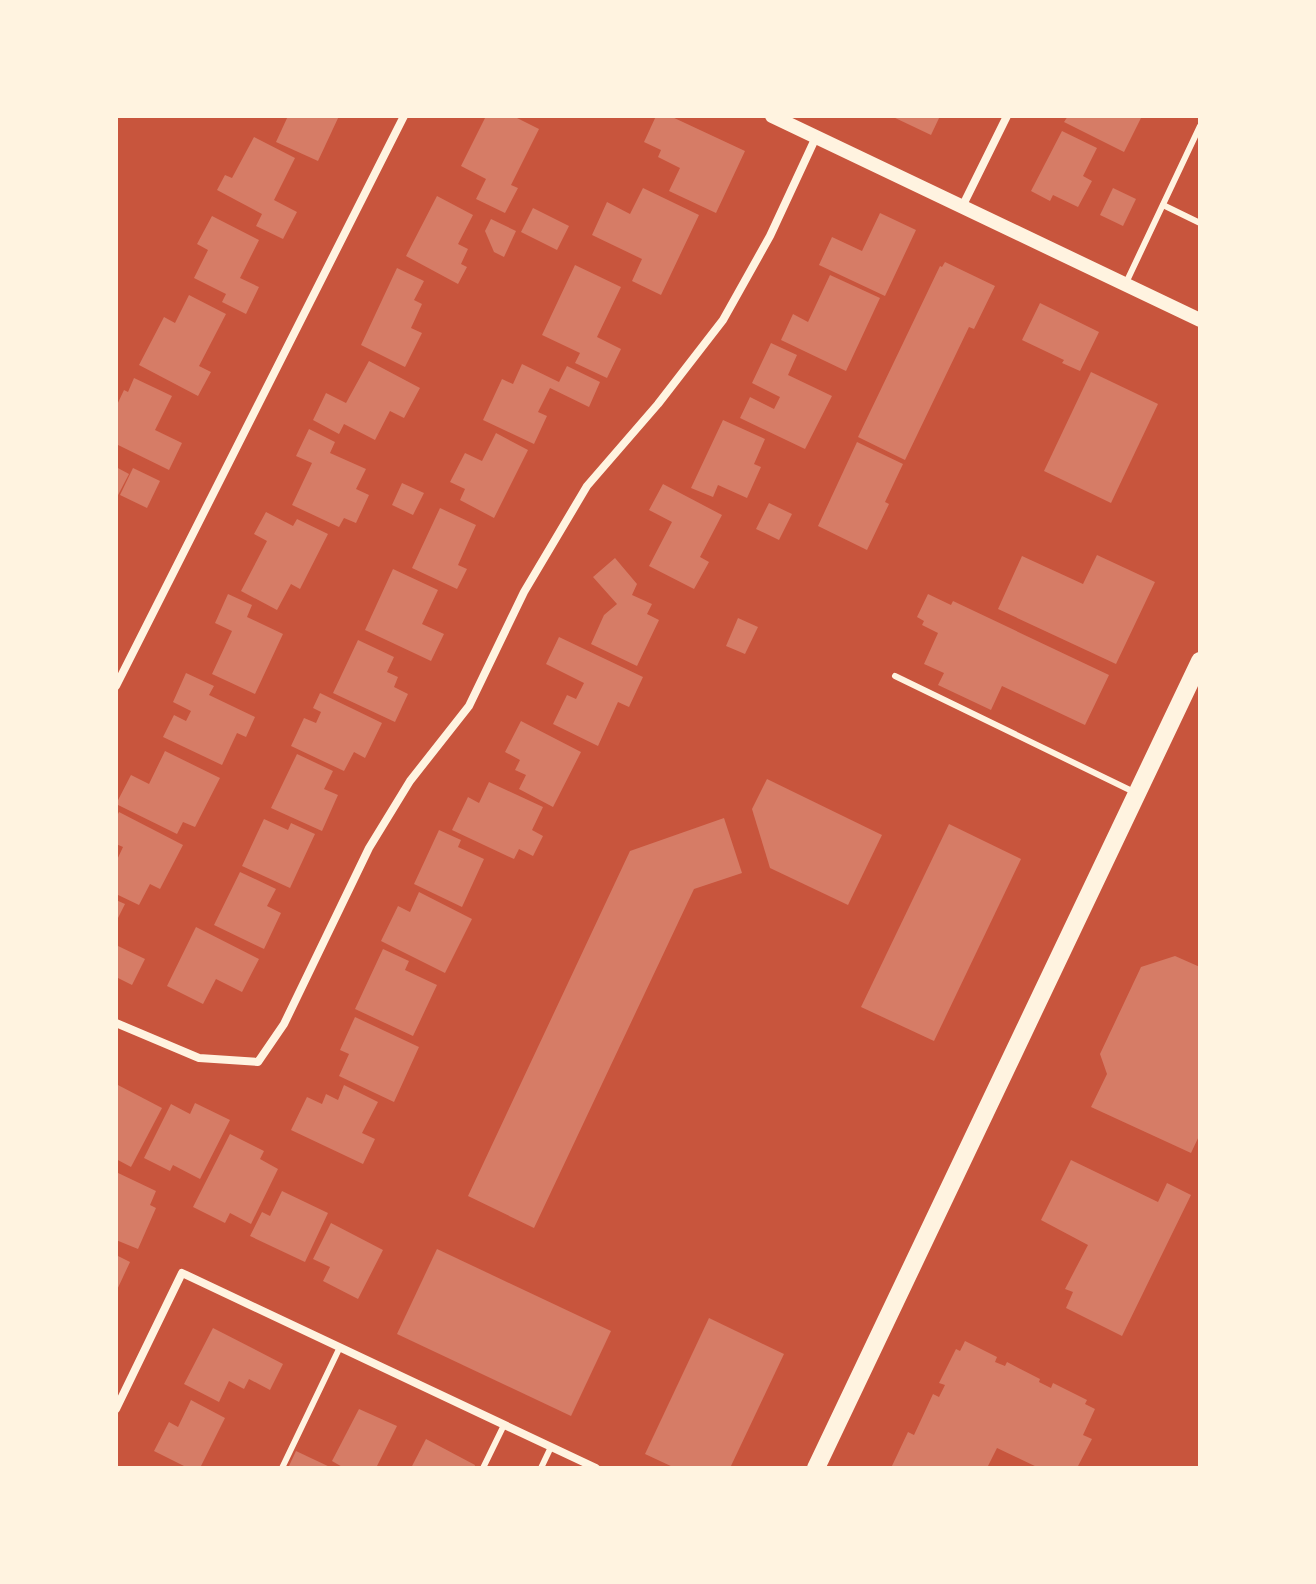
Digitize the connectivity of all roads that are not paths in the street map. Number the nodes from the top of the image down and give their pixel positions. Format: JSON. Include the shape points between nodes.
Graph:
{"nodes":[{"id":1,"x":404,"y":116,"type":"edge"},
{"id":2,"x":772,"y":116,"type":"edge"},
{"id":3,"x":1007,"y":116,"type":"edge"},
{"id":4,"x":1200,"y":126,"type":"edge"},
{"id":5,"x":816,"y":137,"type":"junction"},
{"id":6,"x":1163,"y":205,"type":"junction"},
{"id":7,"x":962,"y":207,"type":"junction"},
{"id":8,"x":1200,"y":223,"type":"edge"},
{"id":9,"x":1125,"y":285,"type":"junction"},
{"id":10,"x":1200,"y":320,"type":"edge"},
{"id":11,"x":1200,"y":661,"type":"edge"},
{"id":12,"x":895,"y":676,"type":"dead end"},
{"id":13,"x":116,"y":686,"type":"edge"},
{"id":14,"x":1137,"y":794,"type":"junction"},
{"id":15,"x":116,"y":1023,"type":"edge"},
{"id":16,"x":340,"y":1347,"type":"junction"},
{"id":17,"x":116,"y":1409,"type":"edge"},
{"id":18,"x":504,"y":1425,"type":"junction"},
{"id":19,"x":551,"y":1447,"type":"junction"},
{"id":20,"x":282,"y":1468,"type":"edge"},
{"id":21,"x":483,"y":1468,"type":"edge"},
{"id":22,"x":541,"y":1468,"type":"edge"},
{"id":23,"x":596,"y":1468,"type":"edge"},
{"id":24,"x":816,"y":1468,"type":"edge"}],
"edges":[{"from":1,"to":13,"type":"street"},
{"from":2,"to":5,"type":"street"},
{"from":3,"to":7,"type":"street"},
{"from":4,"to":6,"type":"lane"},
{"from":5,"to":7,"type":"street"},
{"from":5,"to":15,"type":"street","via":[[723,320],[587,486],[524,592],[469,706],[410,781],[369,848],[284,1024],[258,1062],[199,1058]]},
{"from":6,"to":8,"type":"lane"},
{"from":6,"to":9,"type":"lane"},
{"from":7,"to":9,"type":"street"},
{"from":9,"to":10,"type":"street"},
{"from":11,"to":14,"type":"main road"},
{"from":12,"to":14,"type":"lane"},
{"from":14,"to":24,"type":"main road"},
{"from":16,"to":17,"type":"street","via":[[182,1273]]},
{"from":16,"to":18,"type":"street"},
{"from":16,"to":20,"type":"lane"},
{"from":18,"to":19,"type":"street"},
{"from":18,"to":21,"type":"lane"},
{"from":19,"to":22,"type":"lane"},
{"from":19,"to":23,"type":"street"}]}
